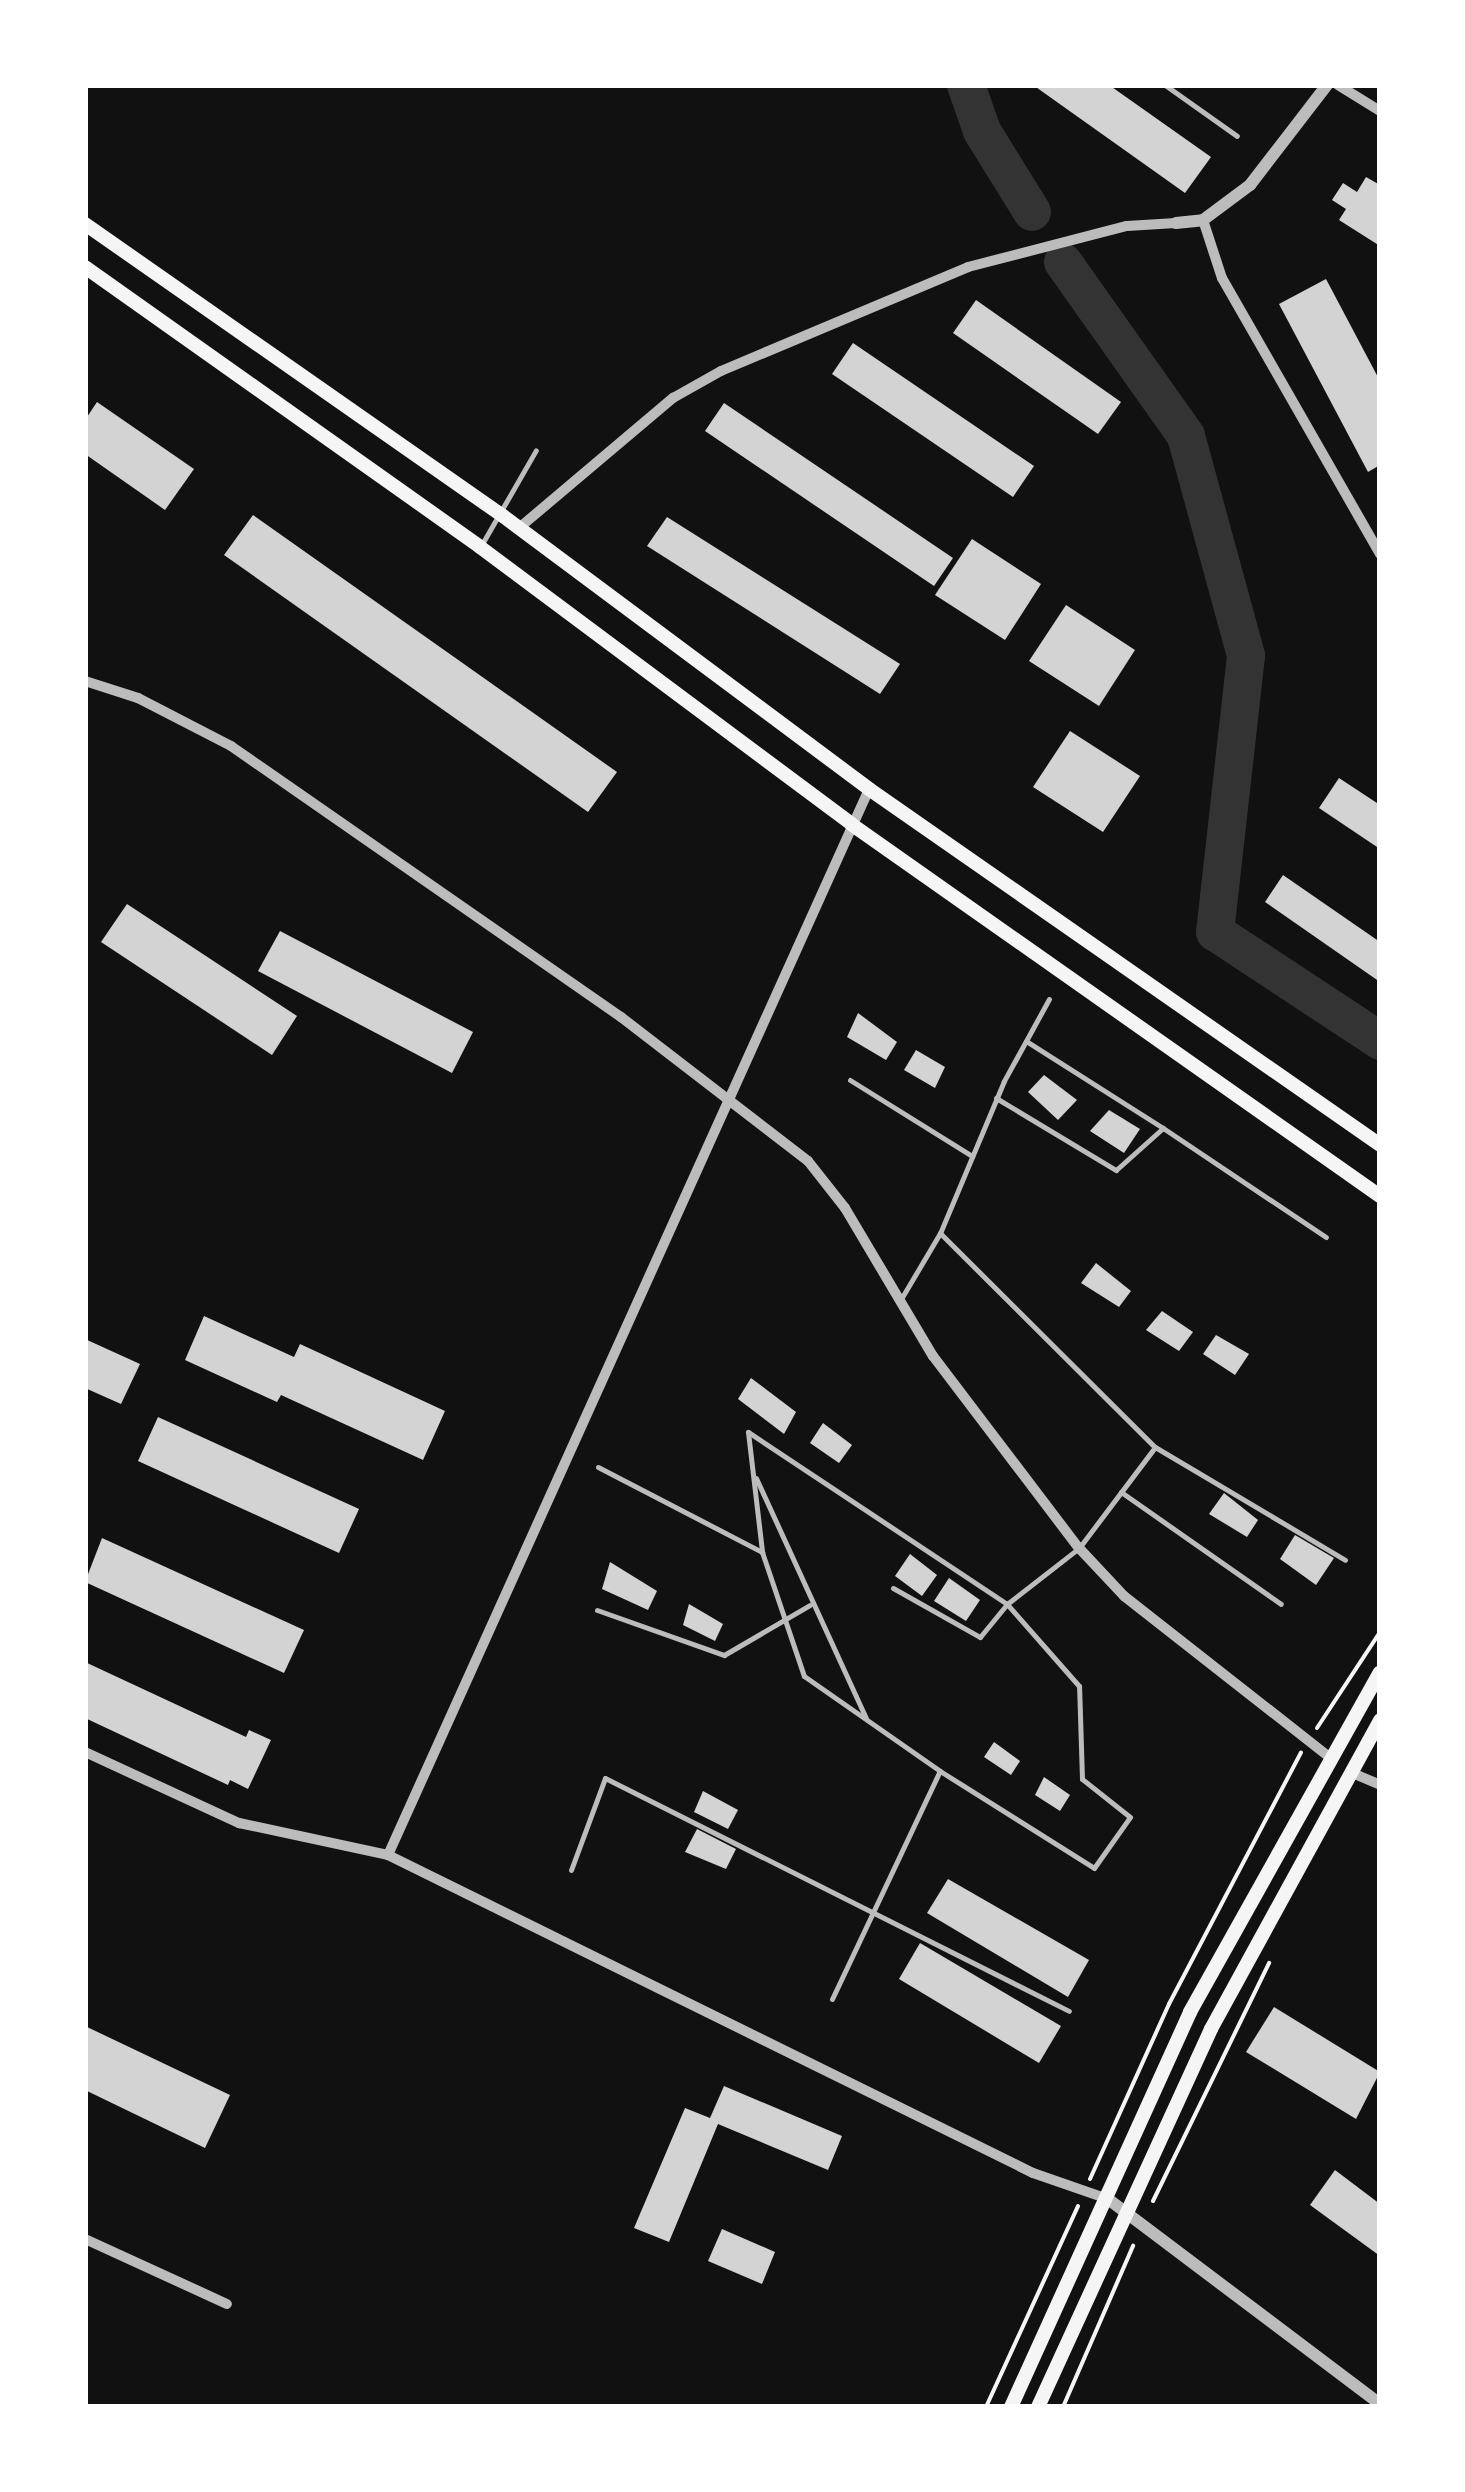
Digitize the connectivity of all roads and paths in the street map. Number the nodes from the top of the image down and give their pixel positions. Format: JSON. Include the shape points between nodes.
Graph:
{"nodes":[{"id":1,"x":1164,"y":85,"type":"edge"},
{"id":2,"x":1327,"y":85,"type":"edge"},
{"id":3,"x":1338,"y":85,"type":"edge"},
{"id":4,"x":1380,"y":111,"type":"edge"},
{"id":5,"x":1236,"y":136,"type":"dead end"},
{"id":6,"x":1203,"y":220,"type":"junction"},
{"id":7,"x":1176,"y":223,"type":"joint"},
{"id":8,"x":85,"y":224,"type":"edge"},
{"id":9,"x":85,"y":267,"type":"edge"},
{"id":10,"x":536,"y":450,"type":"dead end"},
{"id":11,"x":503,"y":516,"type":"junction"},
{"id":12,"x":519,"y":528,"type":"junction"},
{"id":13,"x":480,"y":546,"type":"junction"},
{"id":14,"x":1380,"y":554,"type":"edge"},
{"id":15,"x":85,"y":681,"type":"edge"},
{"id":16,"x":869,"y":789,"type":"junction"},
{"id":17,"x":850,"y":824,"type":"junction"},
{"id":18,"x":1049,"y":999,"type":"dead end"},
{"id":19,"x":1026,"y":1041,"type":"junction"},
{"id":20,"x":850,"y":1080,"type":"dead end"},
{"id":21,"x":726,"y":1094,"type":"junction"},
{"id":22,"x":996,"y":1098,"type":"junction"},
{"id":23,"x":1163,"y":1128,"type":"junction"},
{"id":24,"x":1380,"y":1146,"type":"edge"},
{"id":25,"x":972,"y":1156,"type":"junction"},
{"id":26,"x":1380,"y":1196,"type":"edge"},
{"id":27,"x":940,"y":1233,"type":"junction"},
{"id":28,"x":1326,"y":1237,"type":"dead end"},
{"id":29,"x":900,"y":1300,"type":"junction"},
{"id":30,"x":1155,"y":1447,"type":"junction"},
{"id":31,"x":598,"y":1467,"type":"dead end"},
{"id":32,"x":752,"y":1470,"type":"junction"},
{"id":33,"x":1121,"y":1492,"type":"junction"},
{"id":34,"x":1079,"y":1548,"type":"junction"},
{"id":35,"x":762,"y":1552,"type":"junction"},
{"id":36,"x":1345,"y":1560,"type":"dead end"},
{"id":37,"x":893,"y":1588,"type":"dead end"},
{"id":38,"x":1006,"y":1604,"type":"junction"},
{"id":39,"x":1281,"y":1604,"type":"dead end"},
{"id":40,"x":810,"y":1605,"type":"junction"},
{"id":41,"x":597,"y":1610,"type":"dead end"},
{"id":42,"x":786,"y":1622,"type":"junction"},
{"id":43,"x":1380,"y":1672,"type":"edge"},
{"id":44,"x":1380,"y":1720,"type":"edge"},
{"id":45,"x":868,"y":1721,"type":"junction"},
{"id":46,"x":85,"y":1752,"type":"edge"},
{"id":47,"x":1328,"y":1756,"type":"junction"},
{"id":48,"x":940,"y":1772,"type":"junction"},
{"id":49,"x":1350,"y":1772,"type":"junction"},
{"id":50,"x":1380,"y":1785,"type":"edge"},
{"id":51,"x":388,"y":1855,"type":"junction"},
{"id":52,"x":570,"y":1870,"type":"dead end"},
{"id":53,"x":874,"y":1910,"type":"junction"},
{"id":54,"x":1274,"y":1953,"type":"dead end"},
{"id":55,"x":832,"y":1999,"type":"dead end"},
{"id":56,"x":1069,"y":2012,"type":"dead end"},
{"id":57,"x":1108,"y":2199,"type":"junction"},
{"id":58,"x":1128,"y":2213,"type":"junction"},
{"id":59,"x":1141,"y":2224,"type":"junction"},
{"id":60,"x":85,"y":2239,"type":"edge"},
{"id":61,"x":227,"y":2304,"type":"dead end"},
{"id":62,"x":1380,"y":2404,"type":"edge"},
{"id":63,"x":1011,"y":2407,"type":"edge"},
{"id":64,"x":1038,"y":2407,"type":"edge"},
{"id":65,"x":1063,"y":2407,"type":"edge"}],
"edges":[{"from":1,"to":5,"type":"lane"},
{"from":2,"to":6,"type":"street","via":[[1250,185]]},
{"from":3,"to":4,"type":"street"},
{"from":6,"to":7,"type":"street"},
{"from":6,"to":14,"type":"street","via":[[1222,278]]},
{"from":7,"to":12,"type":"street","via":[[1126,226],[968,267],[720,371],[673,398]]},
{"from":8,"to":11,"type":"main road"},
{"from":9,"to":13,"type":"main road"},
{"from":10,"to":11,"type":"lane"},
{"from":11,"to":12,"type":"main road"},
{"from":11,"to":13,"type":"lane"},
{"from":12,"to":16,"type":"main road"},
{"from":13,"to":17,"type":"main road"},
{"from":15,"to":21,"type":"street","via":[[138,698],[231,746]]},
{"from":16,"to":17,"type":"street"},
{"from":16,"to":24,"type":"main road"},
{"from":17,"to":21,"type":"street"},
{"from":17,"to":26,"type":"main road"},
{"from":18,"to":19,"type":"lane"},
{"from":19,"to":22,"type":"lane"},
{"from":19,"to":23,"type":"lane"},
{"from":20,"to":25,"type":"lane"},
{"from":21,"to":29,"type":"street","via":[[808,1161]]},
{"from":21,"to":51,"type":"street"},
{"from":22,"to":23,"type":"lane","via":[[1116,1170]]},
{"from":22,"to":25,"type":"lane"},
{"from":23,"to":28,"type":"lane"},
{"from":25,"to":27,"type":"lane"},
{"from":27,"to":29,"type":"lane"},
{"from":27,"to":30,"type":"lane"},
{"from":29,"to":34,"type":"street","via":[[933,1356]]},
{"from":30,"to":33,"type":"lane"},
{"from":30,"to":36,"type":"lane"},
{"from":31,"to":35,"type":"lane"},
{"from":32,"to":35,"type":"lane"},
{"from":32,"to":38,"type":"lane","via":[[748,1432]]},
{"from":32,"to":40,"type":"lane"},
{"from":33,"to":34,"type":"lane"},
{"from":33,"to":39,"type":"lane"},
{"from":34,"to":38,"type":"lane"},
{"from":34,"to":47,"type":"street","via":[[1124,1596]]},
{"from":35,"to":42,"type":"lane"},
{"from":37,"to":38,"type":"lane","via":[[980,1638]]},
{"from":38,"to":48,"type":"lane","via":[[1079,1686],[1082,1779],[1130,1818],[1094,1868]]},
{"from":40,"to":42,"type":"lane"},
{"from":40,"to":45,"type":"lane"},
{"from":41,"to":42,"type":"lane","via":[[724,1655]]},
{"from":42,"to":45,"type":"lane","via":[[804,1676]]},
{"from":43,"to":47,"type":"main road"},
{"from":44,"to":49,"type":"main road"},
{"from":45,"to":48,"type":"lane"},
{"from":46,"to":51,"type":"street","via":[[239,1823]]},
{"from":47,"to":57,"type":"main road","via":[[1190,2012]]},
{"from":48,"to":53,"type":"lane"},
{"from":49,"to":50,"type":"street"},
{"from":49,"to":58,"type":"main road","via":[[1210,2029]]},
{"from":51,"to":57,"type":"street","via":[[1033,2173]]},
{"from":52,"to":53,"type":"lane","via":[[605,1778]]},
{"from":53,"to":55,"type":"lane"},
{"from":53,"to":56,"type":"lane"},
{"from":54,"to":59,"type":"path"},
{"from":57,"to":58,"type":"street"},
{"from":57,"to":63,"type":"main road"},
{"from":58,"to":59,"type":"street"},
{"from":58,"to":64,"type":"main road"},
{"from":59,"to":62,"type":"street"},
{"from":59,"to":65,"type":"path"},
{"from":60,"to":61,"type":"street"}]}
